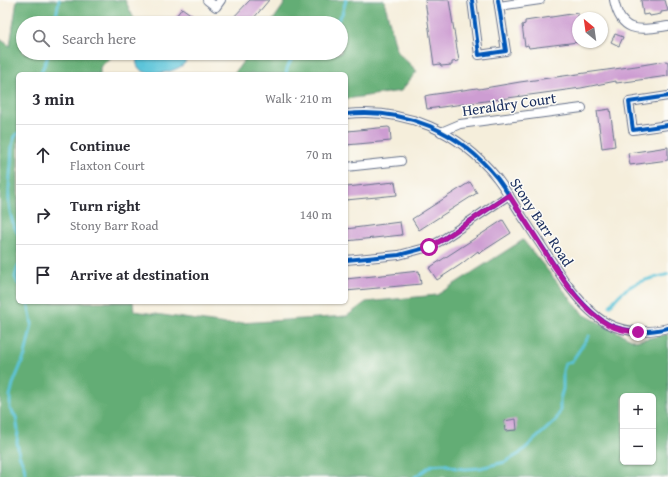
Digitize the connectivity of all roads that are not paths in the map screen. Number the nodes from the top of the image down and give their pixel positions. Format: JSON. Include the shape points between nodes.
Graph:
{"nodes":[{"id":1,"x":207,"y":0,"type":"edge"},
{"id":2,"x":221,"y":0,"type":"edge"},
{"id":3,"x":472,"y":0,"type":"edge"},
{"id":4,"x":540,"y":0,"type":"edge"},
{"id":5,"x":614,"y":0,"type":"edge"},
{"id":6,"x":499,"y":3,"type":"edge"},
{"id":7,"x":668,"y":26,"type":"edge"},
{"id":8,"x":668,"y":96,"type":"edge"},
{"id":9,"x":582,"y":108,"type":"dead end"},
{"id":10,"x":348,"y":114,"type":"edge"},
{"id":11,"x":668,"y":125,"type":"edge"},
{"id":12,"x":442,"y":132,"type":"junction"},
{"id":13,"x":401,"y":161,"type":"dead end"},
{"id":14,"x":348,"y":167,"type":"edge"},
{"id":15,"x":509,"y":195,"type":"junction"},
{"id":16,"x":348,"y":260,"type":"edge"},
{"id":17,"x":668,"y":328,"type":"edge"}],
"edges":[{"from":1,"to":2,"type":"street","via":[[216,7]]},
{"from":3,"to":6,"type":"street","via":[[479,55],[506,52]]},
{"from":4,"to":6,"type":"street"},
{"from":5,"to":7,"type":"street","via":[[619,17],[631,27],[640,30]]},
{"from":8,"to":11,"type":"street","via":[[628,102],[633,130]]},
{"from":9,"to":12,"type":"street","name":"Heraldry Court","via":[[460,124]]},
{"from":10,"to":12,"type":"street","name":"Stony Barr Road","via":[[384,113],[405,117]]},
{"from":12,"to":15,"type":"street","name":"Stony Barr Road","via":[[475,154]]},
{"from":13,"to":14,"type":"street"},
{"from":15,"to":16,"type":"street","via":[[429,247],[399,255]]},
{"from":15,"to":17,"type":"street","name":"Stony Barr Road","via":[[575,296],[597,317],[622,330],[638,332]]}]}
